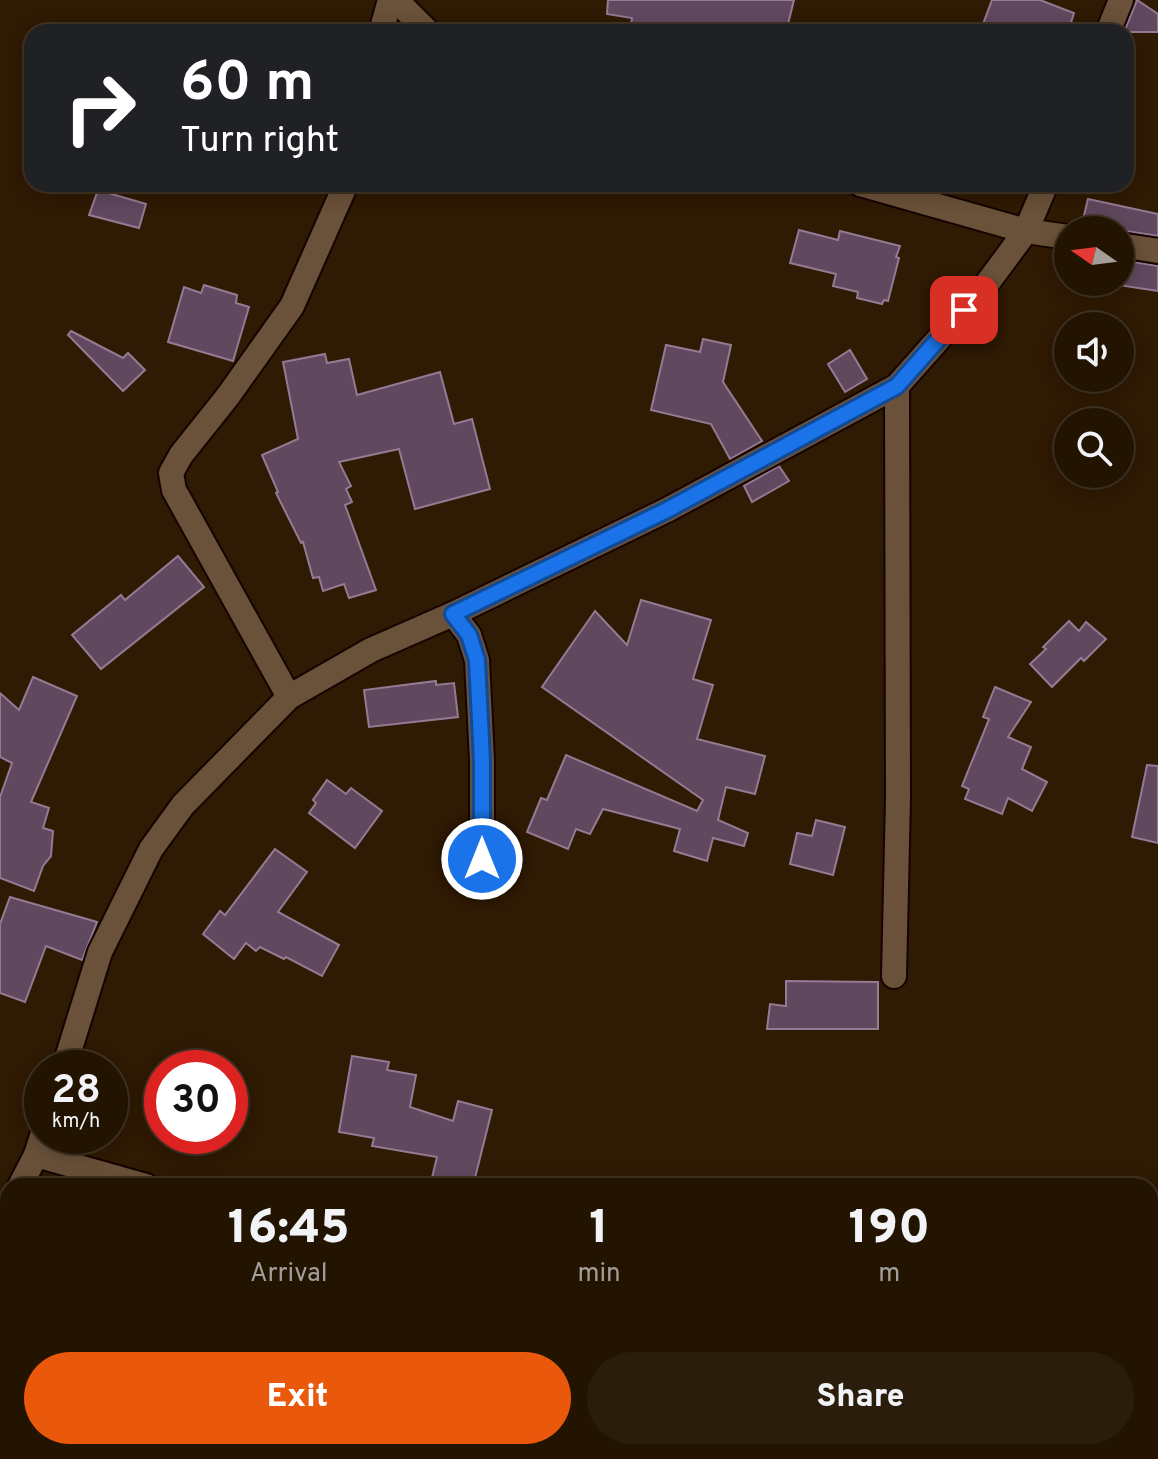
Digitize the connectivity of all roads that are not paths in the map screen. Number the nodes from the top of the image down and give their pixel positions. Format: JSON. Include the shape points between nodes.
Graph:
{"nodes":[{"id":1,"x":393,"y":0,"type":"edge"},
{"id":2,"x":1121,"y":0,"type":"edge"},
{"id":3,"x":384,"y":24,"type":"edge"},
{"id":4,"x":419,"y":24,"type":"edge"},
{"id":5,"x":1111,"y":24,"type":"edge"},
{"id":6,"x":342,"y":192,"type":"edge"},
{"id":7,"x":888,"y":192,"type":"edge"},
{"id":8,"x":1043,"y":192,"type":"edge"},
{"id":9,"x":1026,"y":231,"type":"junction"},
{"id":10,"x":1054,"y":235,"type":"edge"},
{"id":11,"x":1134,"y":247,"type":"edge"},
{"id":12,"x":1158,"y":251,"type":"edge"},
{"id":13,"x":897,"y":386,"type":"junction"},
{"id":14,"x":453,"y":614,"type":"junction"},
{"id":15,"x":289,"y":697,"type":"junction"},
{"id":16,"x":482,"y":859,"type":"dead end"},
{"id":17,"x":894,"y":976,"type":"dead end"},
{"id":18,"x":70,"y":1050,"type":"edge"},
{"id":19,"x":35,"y":1154,"type":"edge"},
{"id":20,"x":62,"y":1154,"type":"edge"},
{"id":21,"x":24,"y":1178,"type":"edge"},
{"id":22,"x":125,"y":1178,"type":"edge"}],
"edges":[{"from":1,"to":3,"type":"street"},
{"from":1,"to":4,"type":"street"},
{"from":2,"to":5,"type":"street"},
{"from":6,"to":15,"type":"street","via":[[292,306],[171,473],[174,490]]},
{"from":7,"to":9,"type":"street"},
{"from":8,"to":9,"type":"street"},
{"from":9,"to":10,"type":"street"},
{"from":9,"to":13,"type":"street","via":[[983,289]]},
{"from":11,"to":12,"type":"street"},
{"from":13,"to":14,"type":"street","via":[[667,510]]},
{"from":13,"to":17,"type":"street"},
{"from":14,"to":15,"type":"street","via":[[371,650]]},
{"from":14,"to":16,"type":"street","via":[[469,635],[477,660]]},
{"from":15,"to":18,"type":"street","via":[[183,805],[151,849],[100,952]]},
{"from":19,"to":21,"type":"street"},
{"from":20,"to":22,"type":"street"}]}
